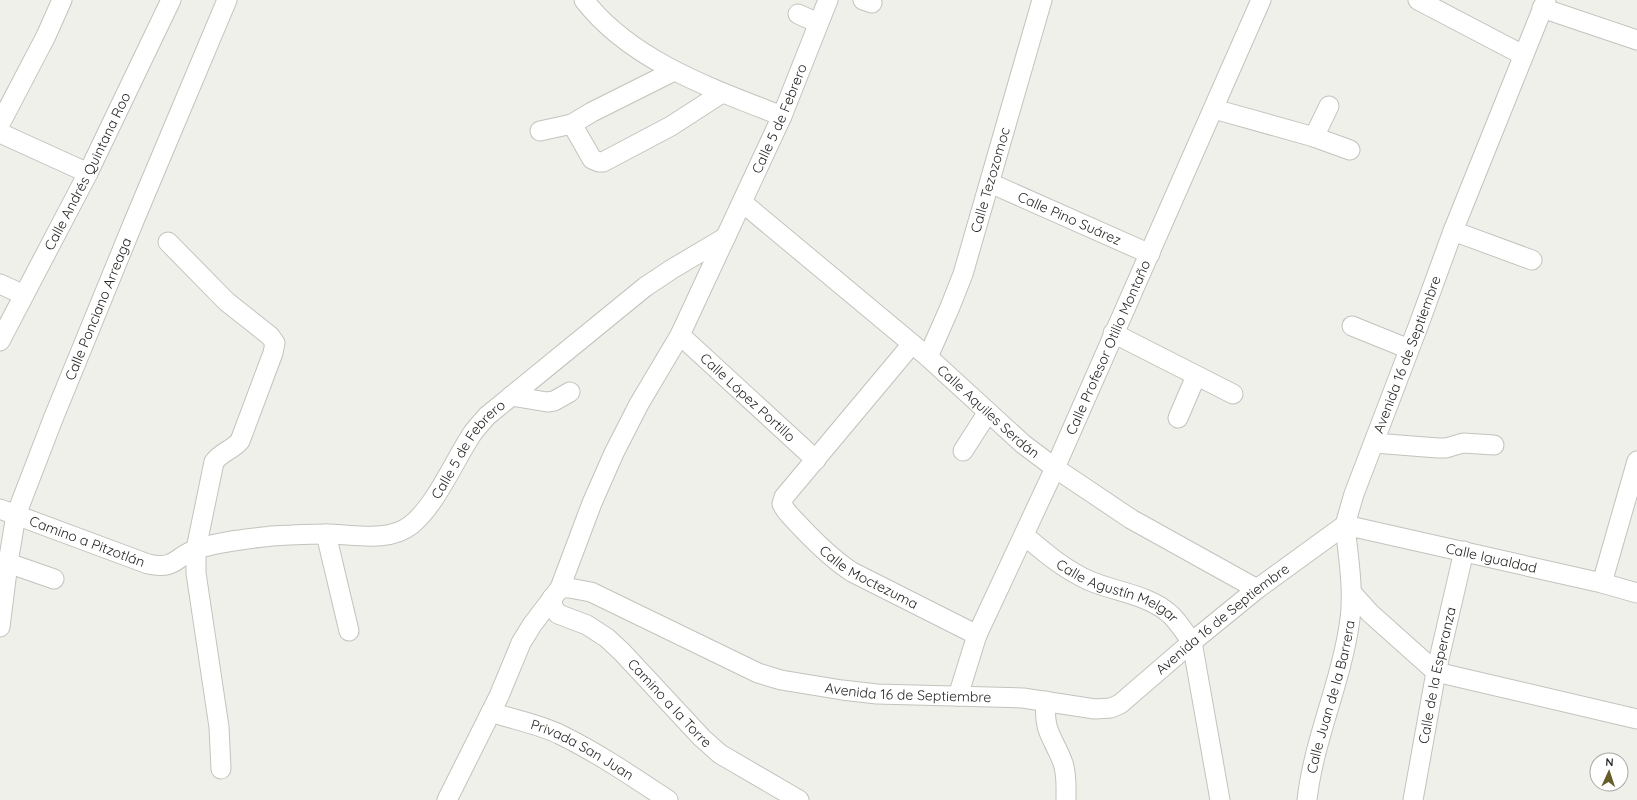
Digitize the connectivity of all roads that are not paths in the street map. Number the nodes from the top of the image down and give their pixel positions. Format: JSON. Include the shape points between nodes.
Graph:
{"nodes":[{"id":1,"x":62,"y":0,"type":"edge"},
{"id":2,"x":171,"y":0,"type":"edge"},
{"id":3,"x":227,"y":0,"type":"edge"},
{"id":4,"x":584,"y":0,"type":"edge"},
{"id":5,"x":828,"y":0,"type":"edge"},
{"id":6,"x":1042,"y":0,"type":"edge"},
{"id":7,"x":1261,"y":0,"type":"edge"},
{"id":8,"x":1418,"y":0,"type":"edge"},
{"id":9,"x":1544,"y":4,"type":"edge"},
{"id":10,"x":798,"y":14,"type":"dead end"},
{"id":11,"x":818,"y":23,"type":"junction"},
{"id":12,"x":1637,"y":40,"type":"edge"},
{"id":13,"x":1523,"y":55,"type":"junction"},
{"id":14,"x":674,"y":71,"type":"junction"},
{"id":15,"x":722,"y":93,"type":"junction"},
{"id":16,"x":1329,"y":106,"type":"dead end"},
{"id":17,"x":1214,"y":109,"type":"junction"},
{"id":18,"x":782,"y":116,"type":"junction"},
{"id":19,"x":0,"y":124,"type":"edge"},
{"id":20,"x":572,"y":124,"type":"junction"},
{"id":21,"x":540,"y":132,"type":"dead end"},
{"id":22,"x":0,"y":133,"type":"edge"},
{"id":23,"x":1314,"y":137,"type":"junction"},
{"id":24,"x":1350,"y":150,"type":"dead end"},
{"id":25,"x":88,"y":173,"type":"junction"},
{"id":26,"x":990,"y":183,"type":"junction"},
{"id":27,"x":743,"y":203,"type":"junction"},
{"id":28,"x":1453,"y":231,"type":"junction"},
{"id":29,"x":726,"y":237,"type":"junction"},
{"id":30,"x":168,"y":242,"type":"dead end"},
{"id":31,"x":1150,"y":254,"type":"junction"},
{"id":32,"x":1532,"y":260,"type":"dead end"},
{"id":33,"x":0,"y":284,"type":"edge"},
{"id":34,"x":24,"y":295,"type":"junction"},
{"id":35,"x":1352,"y":326,"type":"dead end"},
{"id":36,"x":1113,"y":334,"type":"junction"},
{"id":37,"x":680,"y":335,"type":"junction"},
{"id":38,"x":0,"y":341,"type":"edge"},
{"id":39,"x":912,"y":344,"type":"junction"},
{"id":40,"x":1409,"y":349,"type":"junction"},
{"id":41,"x":928,"y":357,"type":"junction"},
{"id":42,"x":1196,"y":376,"type":"junction"},
{"id":43,"x":570,"y":392,"type":"dead end"},
{"id":44,"x":1233,"y":394,"type":"dead end"},
{"id":45,"x":511,"y":396,"type":"junction"},
{"id":46,"x":988,"y":412,"type":"junction"},
{"id":47,"x":1178,"y":418,"type":"dead end"},
{"id":48,"x":1374,"y":442,"type":"junction"},
{"id":49,"x":1494,"y":445,"type":"dead end"},
{"id":50,"x":963,"y":451,"type":"dead end"},
{"id":51,"x":816,"y":460,"type":"junction"},
{"id":52,"x":1637,"y":461,"type":"edge"},
{"id":53,"x":1055,"y":468,"type":"junction"},
{"id":54,"x":8,"y":512,"type":"edge"},
{"id":55,"x":1345,"y":525,"type":"junction"},
{"id":56,"x":326,"y":534,"type":"junction"},
{"id":57,"x":1024,"y":535,"type":"junction"},
{"id":58,"x":196,"y":549,"type":"junction"},
{"id":59,"x":1464,"y":551,"type":"junction"},
{"id":60,"x":175,"y":562,"type":"joint"},
{"id":61,"x":8,"y":563,"type":"junction"},
{"id":62,"x":54,"y":579,"type":"dead end"},
{"id":63,"x":1602,"y":583,"type":"junction"},
{"id":64,"x":1257,"y":589,"type":"junction"},
{"id":65,"x":556,"y":593,"type":"junction"},
{"id":66,"x":1352,"y":593,"type":"junction"},
{"id":67,"x":1637,"y":593,"type":"edge"},
{"id":68,"x":0,"y":627,"type":"edge"},
{"id":69,"x":349,"y":631,"type":"dead end"},
{"id":70,"x":977,"y":635,"type":"junction"},
{"id":71,"x":1192,"y":642,"type":"junction"},
{"id":72,"x":1436,"y":672,"type":"junction"},
{"id":73,"x":958,"y":696,"type":"junction"},
{"id":74,"x":1046,"y":701,"type":"junction"},
{"id":75,"x":491,"y":712,"type":"junction"},
{"id":76,"x":1637,"y":719,"type":"edge"},
{"id":77,"x":221,"y":769,"type":"dead end"},
{"id":78,"x":447,"y":800,"type":"edge"},
{"id":79,"x":668,"y":800,"type":"edge"},
{"id":80,"x":799,"y":800,"type":"edge"},
{"id":81,"x":1066,"y":800,"type":"edge"},
{"id":82,"x":1220,"y":800,"type":"edge"},
{"id":83,"x":1308,"y":800,"type":"edge"},
{"id":84,"x":1413,"y":800,"type":"edge"}],
"edges":[{"from":1,"to":19,"type":"street"},
{"from":2,"to":25,"type":"street","name":"Calle Andrés Quintana Roo"},
{"from":3,"to":54,"type":"street","name":"Calle Ponciano Arreaga","via":[[53,419]]},
{"from":4,"to":14,"type":"street","via":[[608,28]]},
{"from":5,"to":11,"type":"street","name":"Calle 5 de Febrero"},
{"from":6,"to":26,"type":"street","name":"Calle Tezozomoc"},
{"from":7,"to":17,"type":"street","name":"Calle Profesor Otilio Montaño"},
{"from":8,"to":13,"type":"street"},
{"from":9,"to":12,"type":"street"},
{"from":9,"to":13,"type":"street","name":"Avenida 16 de Septiembre"},
{"from":10,"to":11,"type":"street"},
{"from":11,"to":18,"type":"street","name":"Calle 5 de Febrero"},
{"from":13,"to":28,"type":"street","name":"Avenida 16 de Septiembre"},
{"from":14,"to":15,"type":"street"},
{"from":14,"to":20,"type":"street"},
{"from":15,"to":18,"type":"street"},
{"from":15,"to":20,"type":"street","via":[[607,161],[599,162],[592,159]]},
{"from":16,"to":23,"type":"street"},
{"from":17,"to":23,"type":"street"},
{"from":17,"to":31,"type":"street","name":"Calle Profesor Otilio Montaño"},
{"from":18,"to":27,"type":"street","name":"Calle 5 de Febrero"},
{"from":20,"to":21,"type":"street"},
{"from":22,"to":25,"type":"street"},
{"from":23,"to":24,"type":"street"},
{"from":25,"to":34,"type":"street","name":"Calle Andrés Quintana Roo"},
{"from":26,"to":31,"type":"street","name":"Calle Pino Suárez"},
{"from":26,"to":41,"type":"street","name":"Calle Tezozomoc","via":[[963,274]]},
{"from":27,"to":29,"type":"street","name":"Calle 5 de Febrero"},
{"from":27,"to":39,"type":"street","name":"Calle Aquiles Serdán"},
{"from":28,"to":32,"type":"street"},
{"from":28,"to":40,"type":"street","name":"Avenida 16 de Septiembre"},
{"from":29,"to":37,"type":"street","name":"Calle 5 de Febrero"},
{"from":29,"to":45,"type":"street","name":"Calle 5 de Febrero","via":[[645,287]]},
{"from":30,"to":58,"type":"street","via":[[227,302],[270,336],[275,343],[240,441],[214,462]]},
{"from":31,"to":36,"type":"street","name":"Calle Profesor Otilio Montaño"},
{"from":33,"to":34,"type":"street"},
{"from":34,"to":38,"type":"street","name":"Calle Andrés Quintana Roo"},
{"from":35,"to":40,"type":"street"},
{"from":36,"to":42,"type":"street"},
{"from":36,"to":53,"type":"street","name":"Calle Profesor Otilio Montaño"},
{"from":37,"to":51,"type":"street","name":"Calle López Portillo"},
{"from":37,"to":65,"type":"street","name":"Calle 5 de Febrero","via":[[639,404],[614,453]]},
{"from":39,"to":41,"type":"street","name":"Calle Aquiles Serdán"},
{"from":39,"to":51,"type":"street"},
{"from":40,"to":48,"type":"street","name":"Avenida 16 de Septiembre"},
{"from":41,"to":46,"type":"street","name":"Calle Aquiles Serdán"},
{"from":42,"to":44,"type":"street"},
{"from":42,"to":47,"type":"street"},
{"from":43,"to":45,"type":"street","via":[[548,402]]},
{"from":45,"to":56,"type":"street","name":"Calle 5 de Febrero","via":[[487,416],[472,433],[425,510],[412,524],[398,533],[384,536]]},
{"from":46,"to":50,"type":"street"},
{"from":46,"to":53,"type":"street","name":"Calle Aquiles Serdán","via":[[1023,444]]},
{"from":48,"to":49,"type":"street","via":[[1438,448],[1463,443]]},
{"from":48,"to":55,"type":"street","name":"Avenida 16 de Septiembre"},
{"from":51,"to":70,"type":"street","name":"Calle Moctezuma","via":[[784,497],[782,504],[788,513],[838,563]]},
{"from":52,"to":63,"type":"street"},
{"from":53,"to":57,"type":"street","name":"Calle Profesor Otilio Montaño"},
{"from":53,"to":64,"type":"street","name":"Calle Aquiles Serdán","via":[[1131,519]]},
{"from":54,"to":60,"type":"street","name":"Camino a Pitzotlán","via":[[148,564],[165,566]]},
{"from":54,"to":61,"type":"street","name":"Calle Ponciano Arreaga"},
{"from":55,"to":59,"type":"street","name":"Calle Igualdad"},
{"from":55,"to":64,"type":"street","name":"Avenida 16 de Septiembre"},
{"from":55,"to":66,"type":"street","name":"Calle Juan de la Barrera"},
{"from":56,"to":58,"type":"street","name":"Calle 5 de Febrero","via":[[259,538]]},
{"from":56,"to":69,"type":"street"},
{"from":57,"to":70,"type":"street","name":"Calle Profesor Otilio Montaño"},
{"from":57,"to":71,"type":"street","name":"Calle Agustín Melgar","via":[[1057,563],[1077,574],[1159,606],[1170,614]]},
{"from":58,"to":60,"type":"street","name":"Calle 5 de Febrero"},
{"from":58,"to":77,"type":"street","via":[[196,573],[219,727]]},
{"from":59,"to":63,"type":"street","name":"Calle Igualdad"},
{"from":59,"to":72,"type":"street","name":"Calle de la Esperanza"},
{"from":61,"to":62,"type":"street"},
{"from":61,"to":68,"type":"street","name":"Calle Ponciano Arreaga"},
{"from":63,"to":67,"type":"street","name":"Calle Igualdad"},
{"from":64,"to":71,"type":"street","name":"Avenida 16 de Septiembre"},
{"from":65,"to":73,"type":"street","name":"Avenida 16 de Septiembre","via":[[569,588],[591,592],[758,673],[781,680],[877,694]]},
{"from":65,"to":75,"type":"street","name":"Calle 5 de Febrero","via":[[521,643]]},
{"from":65,"to":80,"type":"street","name":"Camino a la Torre","via":[[553,607],[558,614],[587,625],[606,638],[720,754]]},
{"from":66,"to":72,"type":"street","via":[[1370,613]]},
{"from":66,"to":83,"type":"street","name":"Calle Juan de la Barrera","via":[[1347,638],[1317,748]]},
{"from":70,"to":73,"type":"street","name":"Calle Profesor Otilio Montaño"},
{"from":71,"to":74,"type":"street","name":"Avenida 16 de Septiembre","via":[[1128,698],[1111,708],[1095,709]]},
{"from":71,"to":82,"type":"street","name":"Calle Agustín Melgar"},
{"from":72,"to":76,"type":"street"},
{"from":72,"to":84,"type":"street","name":"Calle de la Esperanza"},
{"from":73,"to":74,"type":"street","name":"Avenida 16 de Septiembre"},
{"from":74,"to":81,"type":"street","via":[[1047,730],[1066,773]]},
{"from":75,"to":78,"type":"street","name":"Calle 5 de Febrero"},
{"from":75,"to":79,"type":"street","name":"Privada San Juan","via":[[560,734]]}]}
